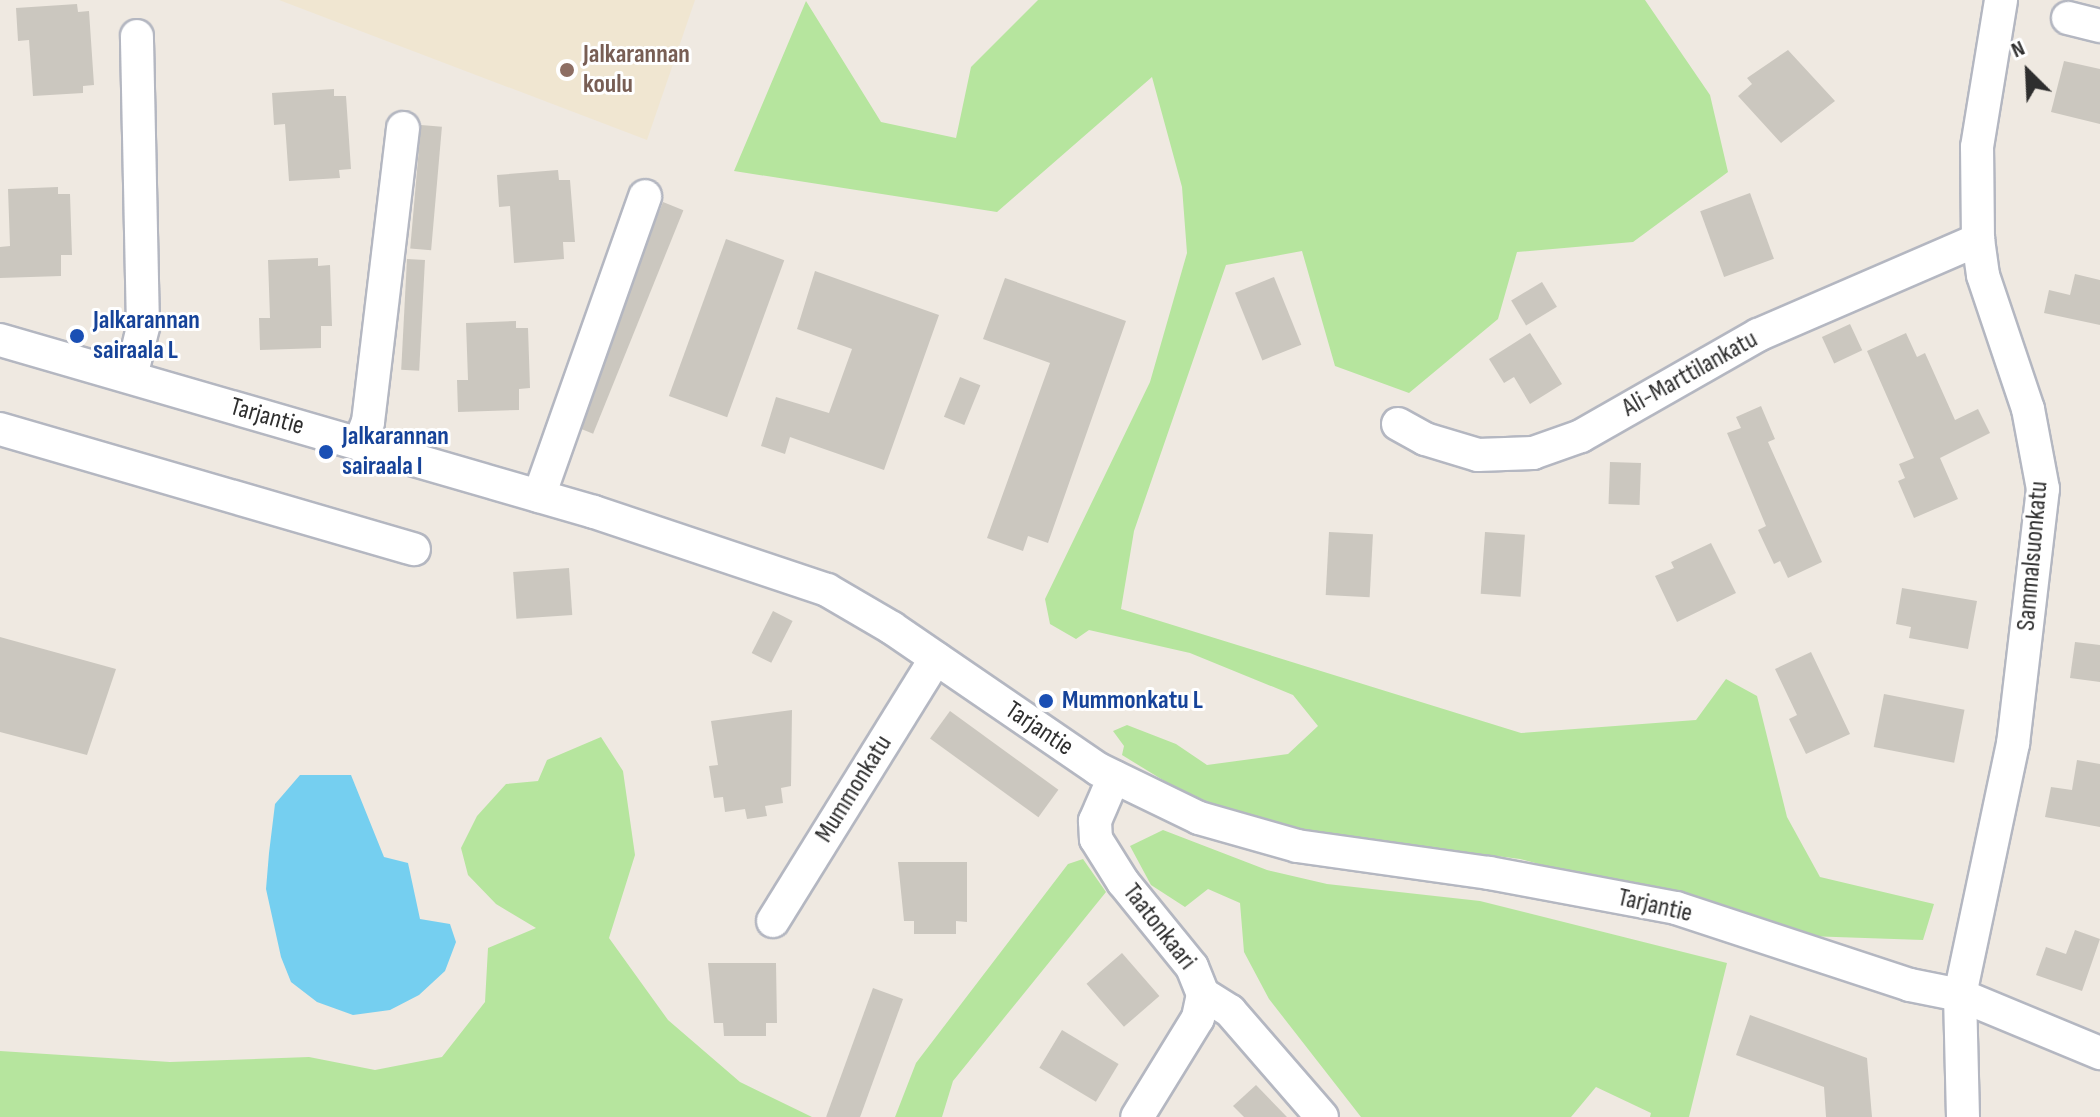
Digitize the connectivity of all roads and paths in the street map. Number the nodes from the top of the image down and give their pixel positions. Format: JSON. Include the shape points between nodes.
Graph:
{"nodes":[{"id":1,"x":1991,"y":2,"type":"edge"},
{"id":2,"x":2068,"y":18,"type":"dead end"},
{"id":3,"x":2100,"y":26,"type":"edge"},
{"id":4,"x":137,"y":36,"type":"dead end"},
{"id":5,"x":403,"y":128,"type":"dead end"},
{"id":6,"x":645,"y":196,"type":"dead end"},
{"id":7,"x":1978,"y":240,"type":"junction"},
{"id":8,"x":0,"y":340,"type":"edge"},
{"id":9,"x":131,"y":377,"type":"junction"},
{"id":10,"x":1398,"y":424,"type":"dead end"},
{"id":11,"x":0,"y":429,"type":"edge"},
{"id":12,"x":359,"y":444,"type":"junction"},
{"id":13,"x":539,"y":496,"type":"junction"},
{"id":14,"x":414,"y":549,"type":"dead end"},
{"id":15,"x":936,"y":658,"type":"junction"},
{"id":16,"x":1114,"y":777,"type":"junction"},
{"id":17,"x":773,"y":921,"type":"dead end"},
{"id":18,"x":1203,"y":994,"type":"junction"},
{"id":19,"x":1960,"y":995,"type":"junction"},
{"id":20,"x":2100,"y":1053,"type":"edge"},
{"id":21,"x":1137,"y":1117,"type":"edge"},
{"id":22,"x":1322,"y":1117,"type":"edge"},
{"id":23,"x":1963,"y":1117,"type":"edge"}],
"edges":[{"from":1,"to":7,"type":"street","name":"Sammalsuonkatu","via":[[1977,147]]},
{"from":2,"to":3,"type":"street"},
{"from":4,"to":9,"type":"street","via":[[143,327]]},
{"from":5,"to":12,"type":"street","via":[[368,422]]},
{"from":6,"to":13,"type":"street"},
{"from":7,"to":10,"type":"street","name":"Ali-Marttilankatu","via":[[1758,335],[1581,436],[1533,453],[1478,455],[1425,439]]},
{"from":7,"to":19,"type":"street","name":"Sammalsuonkatu","via":[[1983,275],[2028,409],[2043,489],[2013,744]]},
{"from":8,"to":9,"type":"street","name":"Tarjantie"},
{"from":9,"to":12,"type":"street","name":"Tarjantie"},
{"from":11,"to":14,"type":"street"},
{"from":12,"to":13,"type":"street","name":"Tarjantie"},
{"from":13,"to":15,"type":"street","name":"Tarjantie","via":[[827,590]]},
{"from":15,"to":16,"type":"street","name":"Tarjantie"},
{"from":15,"to":17,"type":"street","name":"Mummonkatu"},
{"from":16,"to":18,"type":"street","name":"Taatonkaari","via":[[1095,821],[1096,839],[1123,882],[1192,967]]},
{"from":16,"to":19,"type":"street","name":"Tarjantie","via":[[1199,818],[1297,846],[1489,873],[1676,908],[1910,985]]},
{"from":18,"to":21,"type":"street","name":"Taatonkaari","via":[[1198,1018]]},
{"from":18,"to":22,"type":"street","via":[[1230,1011]]},
{"from":19,"to":20,"type":"street","name":"Tarjantie"},
{"from":19,"to":23,"type":"street","name":"Sammalsuonkatu"}]}
